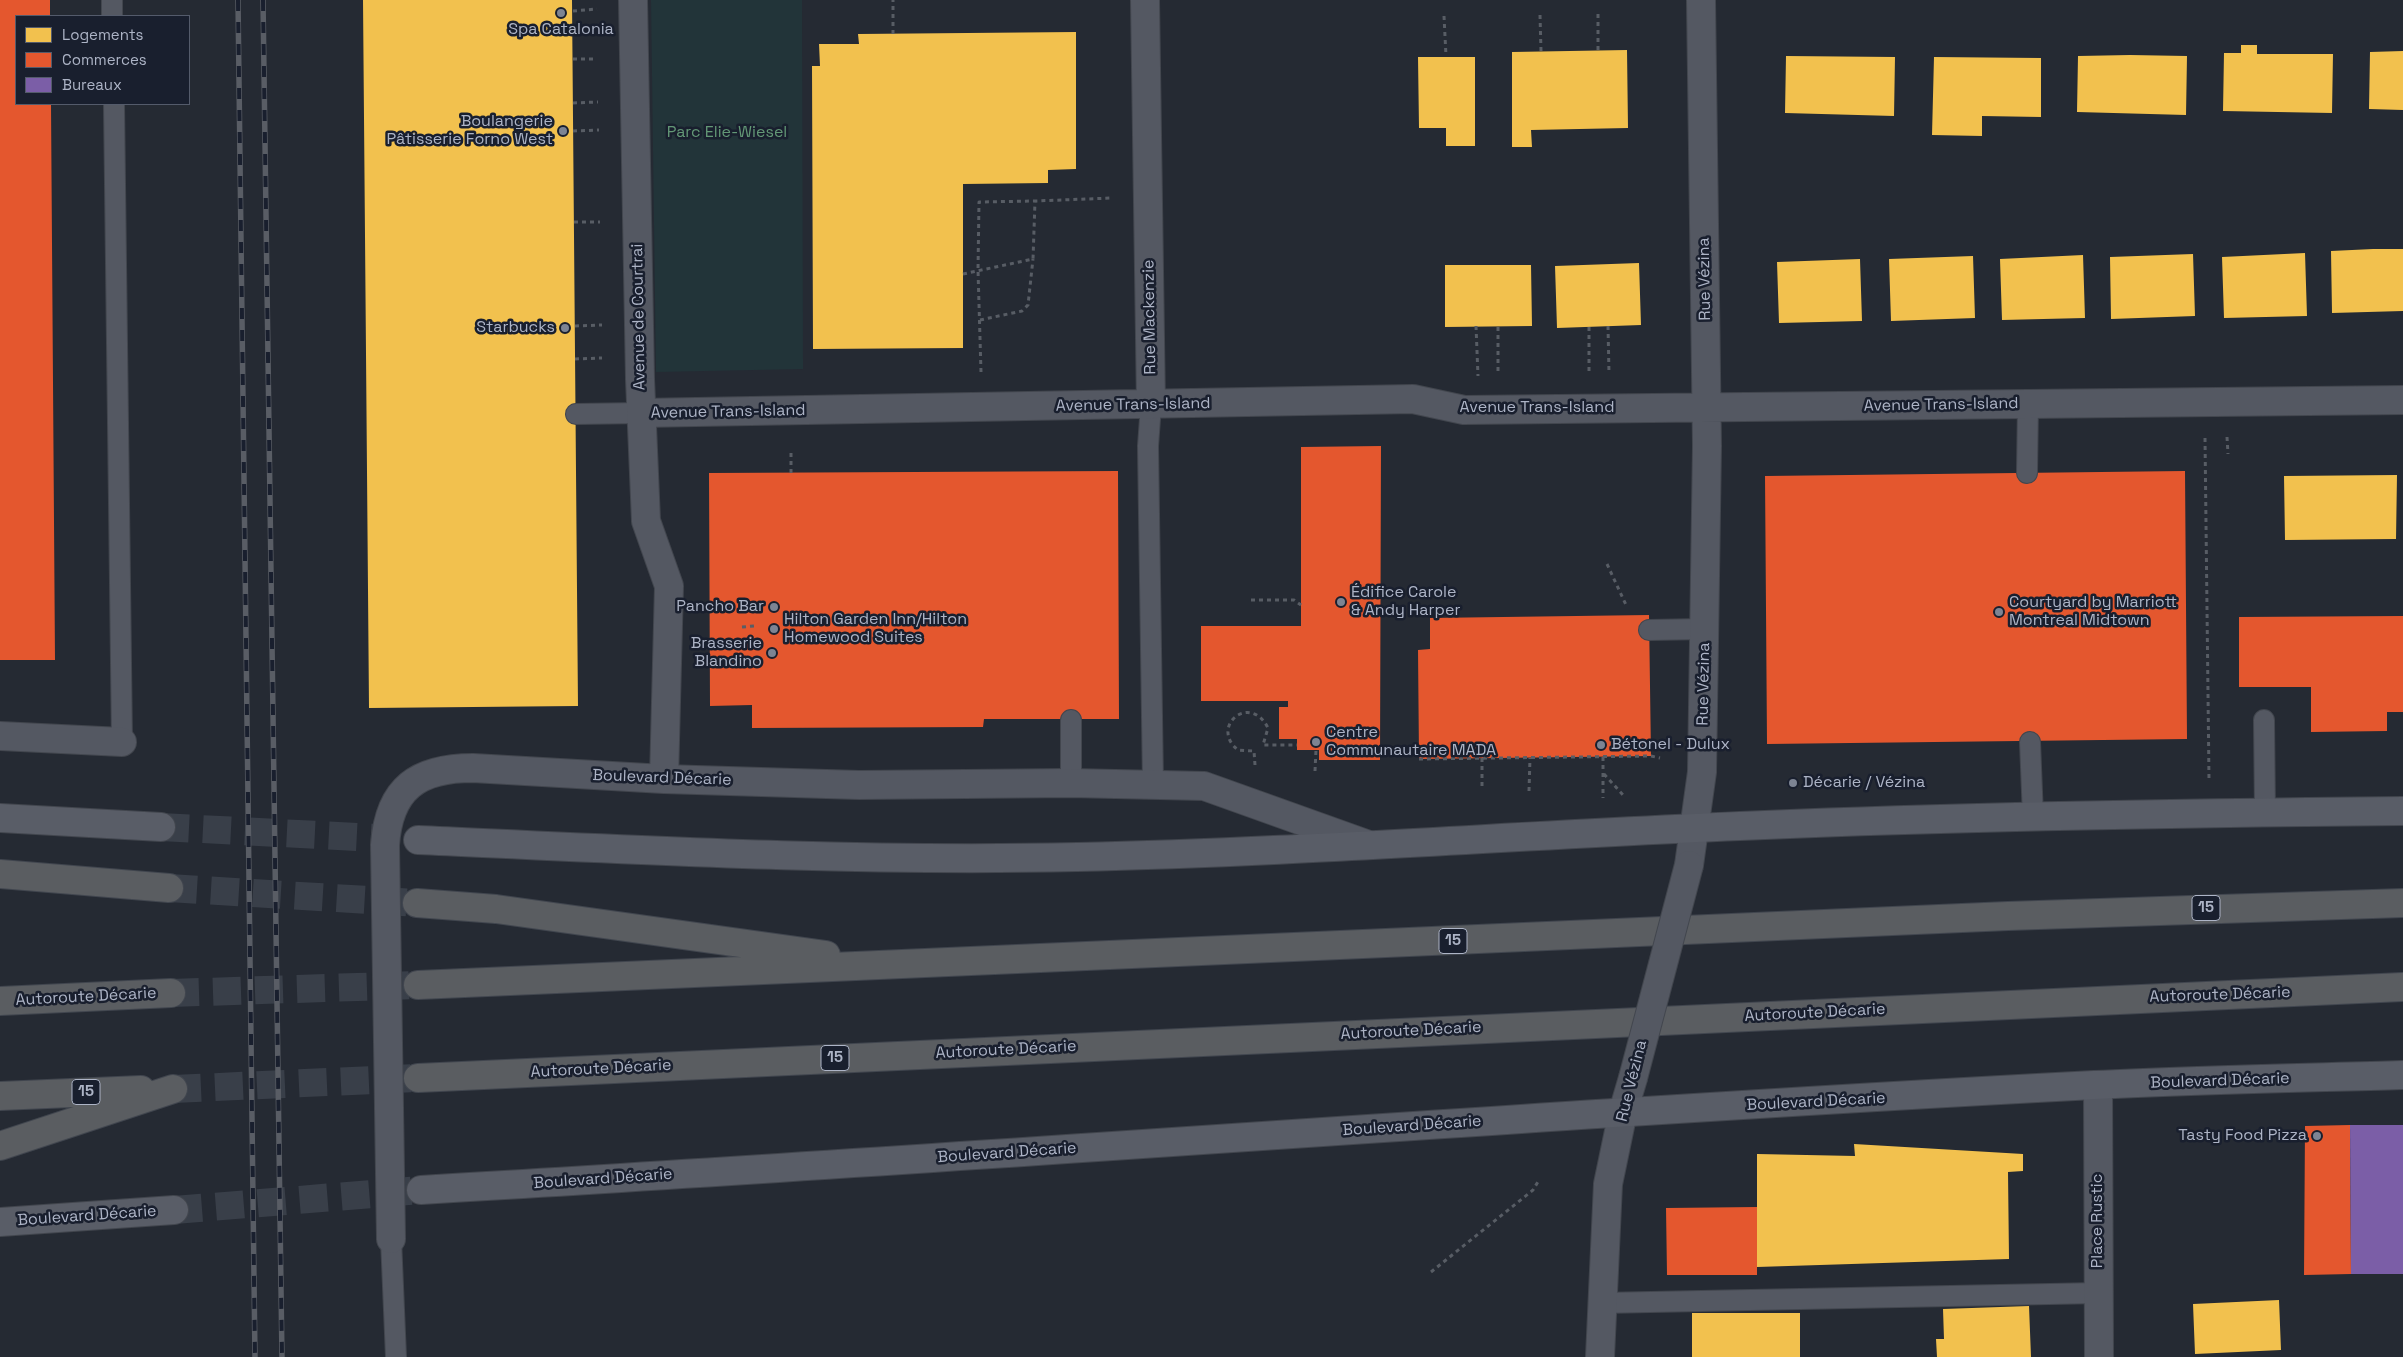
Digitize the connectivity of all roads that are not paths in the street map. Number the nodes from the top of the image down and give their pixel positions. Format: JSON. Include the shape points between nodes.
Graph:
{"nodes":[{"id":1,"x":112,"y":0,"type":"edge"},
{"id":2,"x":633,"y":0,"type":"edge"},
{"id":3,"x":1145,"y":0,"type":"edge"},
{"id":4,"x":1701,"y":0,"type":"edge"},
{"id":5,"x":112,"y":15,"type":"edge"},
{"id":6,"x":114,"y":105,"type":"edge"},
{"id":7,"x":2403,"y":400,"type":"edge"},
{"id":8,"x":2028,"y":403,"type":"junction"},
{"id":9,"x":1151,"y":405,"type":"junction"},
{"id":10,"x":1707,"y":407,"type":"junction"},
{"id":11,"x":641,"y":413,"type":"junction"},
{"id":12,"x":576,"y":414,"type":"dead end"},
{"id":13,"x":2027,"y":473,"type":"dead end"},
{"id":14,"x":1704,"y":629,"type":"junction"},
{"id":15,"x":1649,"y":630,"type":"dead end"},
{"id":16,"x":1071,"y":720,"type":"dead end"},
{"id":17,"x":2264,"y":720,"type":"dead end"},
{"id":18,"x":0,"y":736,"type":"edge"},
{"id":19,"x":122,"y":742,"type":"joint"},
{"id":20,"x":2030,"y":742,"type":"dead end"},
{"id":21,"x":664,"y":779,"type":"junction"},
{"id":22,"x":1071,"y":783,"type":"junction"},
{"id":23,"x":1153,"y":784,"type":"junction"},
{"id":24,"x":2403,"y":811,"type":"edge"},
{"id":25,"x":2264,"y":812,"type":"junction"},
{"id":26,"x":2033,"y":817,"type":"junction"},
{"id":27,"x":0,"y":818,"type":"edge"},
{"id":28,"x":162,"y":827,"type":"tunnel mouth"},
{"id":29,"x":1695,"y":828,"type":"junction"},
{"id":30,"x":418,"y":840,"type":"tunnel mouth"},
{"id":31,"x":1369,"y":845,"type":"junction"},
{"id":32,"x":0,"y":874,"type":"edge"},
{"id":33,"x":169,"y":888,"type":"tunnel mouth"},
{"id":34,"x":417,"y":903,"type":"tunnel mouth"},
{"id":35,"x":2403,"y":903,"type":"edge"},
{"id":36,"x":897,"y":965,"type":"junction"},
{"id":37,"x":418,"y":985,"type":"tunnel mouth"},
{"id":38,"x":2403,"y":988,"type":"edge"},
{"id":39,"x":171,"y":993,"type":"tunnel mouth"},
{"id":40,"x":0,"y":1001,"type":"edge"},
{"id":41,"x":2403,"y":1075,"type":"edge"},
{"id":42,"x":418,"y":1078,"type":"tunnel mouth"},
{"id":43,"x":2098,"y":1085,"type":"junction"},
{"id":44,"x":0,"y":1096,"type":"edge"},
{"id":45,"x":1623,"y":1112,"type":"junction"},
{"id":46,"x":0,"y":1146,"type":"edge"},
{"id":47,"x":421,"y":1190,"type":"tunnel mouth"},
{"id":48,"x":174,"y":1210,"type":"tunnel mouth"},
{"id":49,"x":0,"y":1222,"type":"edge"},
{"id":50,"x":391,"y":1239,"type":"joint"},
{"id":51,"x":2099,"y":1293,"type":"junction"},
{"id":52,"x":1601,"y":1303,"type":"junction"},
{"id":53,"x":396,"y":1357,"type":"edge"},
{"id":54,"x":1600,"y":1357,"type":"edge"},
{"id":55,"x":2099,"y":1357,"type":"edge"}],
"edges":[{"from":1,"to":5,"type":"lane"},
{"from":2,"to":11,"type":"street","name":"Avenue de Courtrai"},
{"from":3,"to":9,"type":"street","name":"Rue Mackenzie"},
{"from":4,"to":10,"type":"street","name":"Rue Vézina"},
{"from":6,"to":19,"type":"lane"},
{"from":7,"to":8,"type":"street","name":"Avenue Trans-Island"},
{"from":8,"to":10,"type":"street","name":"Avenue Trans-Island"},
{"from":8,"to":13,"type":"lane"},
{"from":9,"to":10,"type":"street","name":"Avenue Trans-Island","via":[[1413,399],[1464,410]]},
{"from":9,"to":11,"type":"street","name":"Avenue Trans-Island"},
{"from":9,"to":23,"type":"lane","name":"Rue Mackenzie","via":[[1148,456]]},
{"from":10,"to":14,"type":"street","name":"Rue Vézina"},
{"from":11,"to":12,"type":"lane"},
{"from":11,"to":21,"type":"street","name":"Avenue de Courtrai","via":[[646,521],[669,586]]},
{"from":14,"to":15,"type":"lane"},
{"from":14,"to":29,"type":"street","name":"Rue Vézina","via":[[1702,772]]},
{"from":16,"to":22,"type":"lane"},
{"from":17,"to":25,"type":"lane"},
{"from":18,"to":19,"type":"street"},
{"from":20,"to":26,"type":"lane"},
{"from":21,"to":22,"type":"street","name":"Boulevard Décarie","via":[[859,785]]},
{"from":21,"to":50,"type":"street","name":"Boulevard Décarie","via":[[448,768],[419,778],[392,808],[386,822],[385,845]]},
{"from":22,"to":23,"type":"street","name":"Boulevard Décarie"},
{"from":23,"to":31,"type":"street","name":"Boulevard Décarie","via":[[1204,786]]},
{"from":24,"to":25,"type":"main road","name":"Boulevard Décarie"},
{"from":25,"to":26,"type":"main road","name":"Boulevard Décarie"},
{"from":26,"to":29,"type":"main road","name":"Boulevard Décarie"},
{"from":27,"to":28,"type":"main road"},
{"from":29,"to":31,"type":"main road","name":"Boulevard Décarie"},
{"from":29,"to":45,"type":"street","name":"Rue Vézina","bridge":true,"via":[[1690,865]]},
{"from":30,"to":31,"type":"main road","name":"Boulevard Décarie","via":[[738,855],[908,858],[1073,858]]},
{"from":32,"to":33,"type":"highway"},
{"from":34,"to":36,"type":"highway","via":[[496,909]]},
{"from":35,"to":36,"type":"highway","number":"15","via":[[1998,916]]},
{"from":36,"to":37,"type":"highway","number":"15"},
{"from":38,"to":42,"type":"highway","name":"Autoroute Décarie","number":"15"},
{"from":39,"to":40,"type":"highway","name":"Autoroute Décarie"},
{"from":41,"to":43,"type":"main road","name":"Boulevard Décarie"},
{"from":43,"to":45,"type":"main road","name":"Boulevard Décarie"},
{"from":43,"to":51,"type":"street","name":"Place Rustic"},
{"from":44,"to":46,"type":"highway","number":"15","via":[[173,1089]]},
{"from":45,"to":47,"type":"main road","name":"Boulevard Décarie"},
{"from":45,"to":52,"type":"street","name":"Rue Vézina","via":[[1608,1184]]},
{"from":48,"to":49,"type":"main road","name":"Boulevard Décarie"},
{"from":50,"to":53,"type":"lane"},
{"from":51,"to":52,"type":"lane"},
{"from":51,"to":55,"type":"street","name":"Place Rustic"},
{"from":52,"to":54,"type":"street","name":"Rue Vézina"}]}
